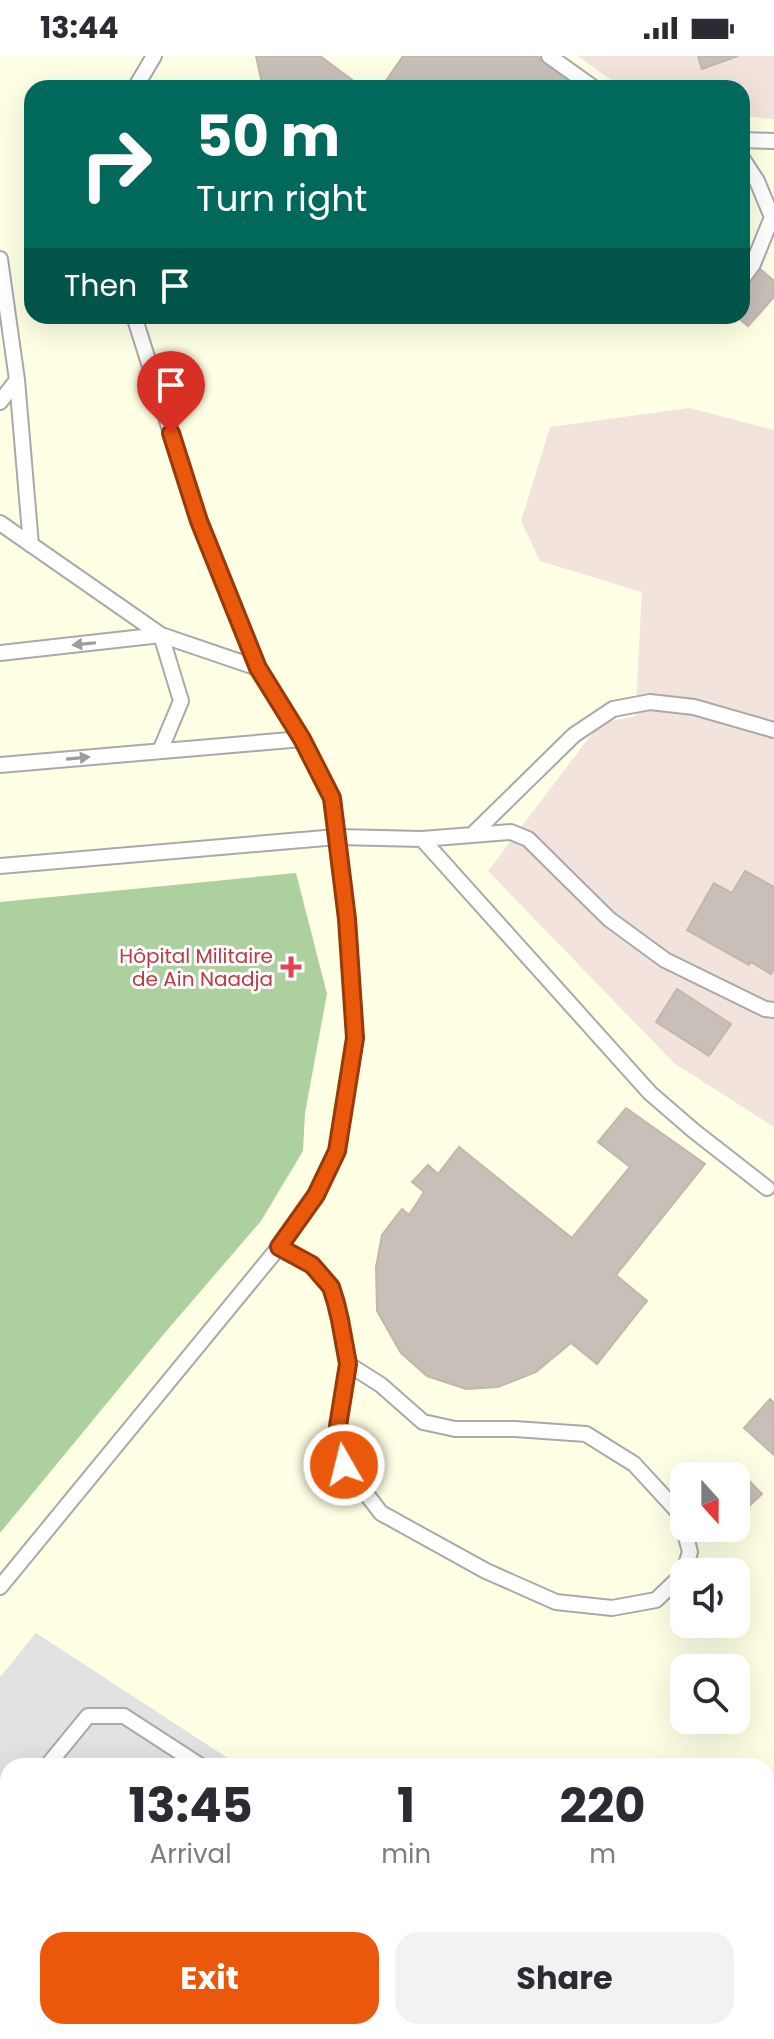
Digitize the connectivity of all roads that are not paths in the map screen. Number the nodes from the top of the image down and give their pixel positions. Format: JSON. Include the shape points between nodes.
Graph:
{"nodes":[{"id":1,"x":154,"y":56,"type":"edge"},
{"id":2,"x":549,"y":56,"type":"edge"},
{"id":3,"x":140,"y":80,"type":"edge"},
{"id":4,"x":583,"y":80,"type":"edge"},
{"id":5,"x":750,"y":140,"type":"edge"},
{"id":6,"x":774,"y":141,"type":"edge"},
{"id":7,"x":750,"y":170,"type":"edge"},
{"id":8,"x":773,"y":214,"type":"edge"},
{"id":9,"x":0,"y":259,"type":"edge"},
{"id":10,"x":750,"y":268,"type":"edge"},
{"id":11,"x":137,"y":324,"type":"edge"},
{"id":12,"x":17,"y":380,"type":"junction"},
{"id":13,"x":0,"y":402,"type":"edge"},
{"id":14,"x":0,"y":523,"type":"edge"},
{"id":15,"x":31,"y":545,"type":"junction"},
{"id":16,"x":161,"y":635,"type":"junction"},
{"id":17,"x":0,"y":653,"type":"edge"},
{"id":18,"x":258,"y":668,"type":"junction"},
{"id":19,"x":774,"y":730,"type":"edge"},
{"id":20,"x":302,"y":739,"type":"junction"},
{"id":21,"x":160,"y":751,"type":"junction"},
{"id":22,"x":0,"y":765,"type":"edge"},
{"id":23,"x":472,"y":835,"type":"junction"},
{"id":24,"x":337,"y":837,"type":"junction"},
{"id":25,"x":422,"y":839,"type":"junction"},
{"id":26,"x":0,"y":866,"type":"edge"},
{"id":27,"x":774,"y":1010,"type":"edge"},
{"id":28,"x":767,"y":1188,"type":"dead end"},
{"id":29,"x":279,"y":1247,"type":"junction"},
{"id":30,"x":348,"y":1364,"type":"junction"},
{"id":31,"x":0,"y":1587,"type":"edge"},
{"id":32,"x":54,"y":1758,"type":"edge"},
{"id":33,"x":189,"y":1758,"type":"edge"}],
"edges":[{"from":1,"to":3,"type":"lane"},
{"from":2,"to":4,"type":"lane"},
{"from":5,"to":6,"type":"lane"},
{"from":7,"to":8,"type":"lane"},
{"from":8,"to":10,"type":"lane"},
{"from":9,"to":12,"type":"lane"},
{"from":11,"to":18,"type":"lane","via":[[199,521]]},
{"from":12,"to":13,"type":"lane"},
{"from":12,"to":15,"type":"lane"},
{"from":14,"to":15,"type":"lane"},
{"from":15,"to":16,"type":"lane"},
{"from":16,"to":17,"type":"lane","one_way":true},
{"from":16,"to":18,"type":"lane"},
{"from":16,"to":21,"type":"lane","via":[[181,701]]},
{"from":18,"to":20,"type":"lane"},
{"from":19,"to":23,"type":"lane","via":[[694,707],[650,702],[613,709],[574,735]]},
{"from":20,"to":21,"type":"lane"},
{"from":20,"to":24,"type":"lane","via":[[332,798]]},
{"from":22,"to":21,"type":"lane","one_way":true},
{"from":23,"to":25,"type":"lane"},
{"from":23,"to":27,"type":"lane","via":[[511,832],[528,839],[609,919],[665,960]]},
{"from":24,"to":25,"type":"lane"},
{"from":24,"to":26,"type":"lane"},
{"from":24,"to":29,"type":"lane","via":[[355,1038],[337,1151],[316,1195]]},
{"from":25,"to":28,"type":"lane","via":[[650,1093]]},
{"from":29,"to":30,"type":"lane","via":[[312,1265],[331,1287]]},
{"from":29,"to":31,"type":"lane"},
{"from":30,"to":30,"type":"lane","via":[[338,1426],[344,1465],[381,1513],[486,1571],[556,1602],[612,1608],[656,1600],[683,1574],[690,1552],[680,1514],[634,1464],[586,1434],[455,1429],[423,1422]]},
{"from":32,"to":33,"type":"lane","via":[[88,1716],[124,1716]]}]}
